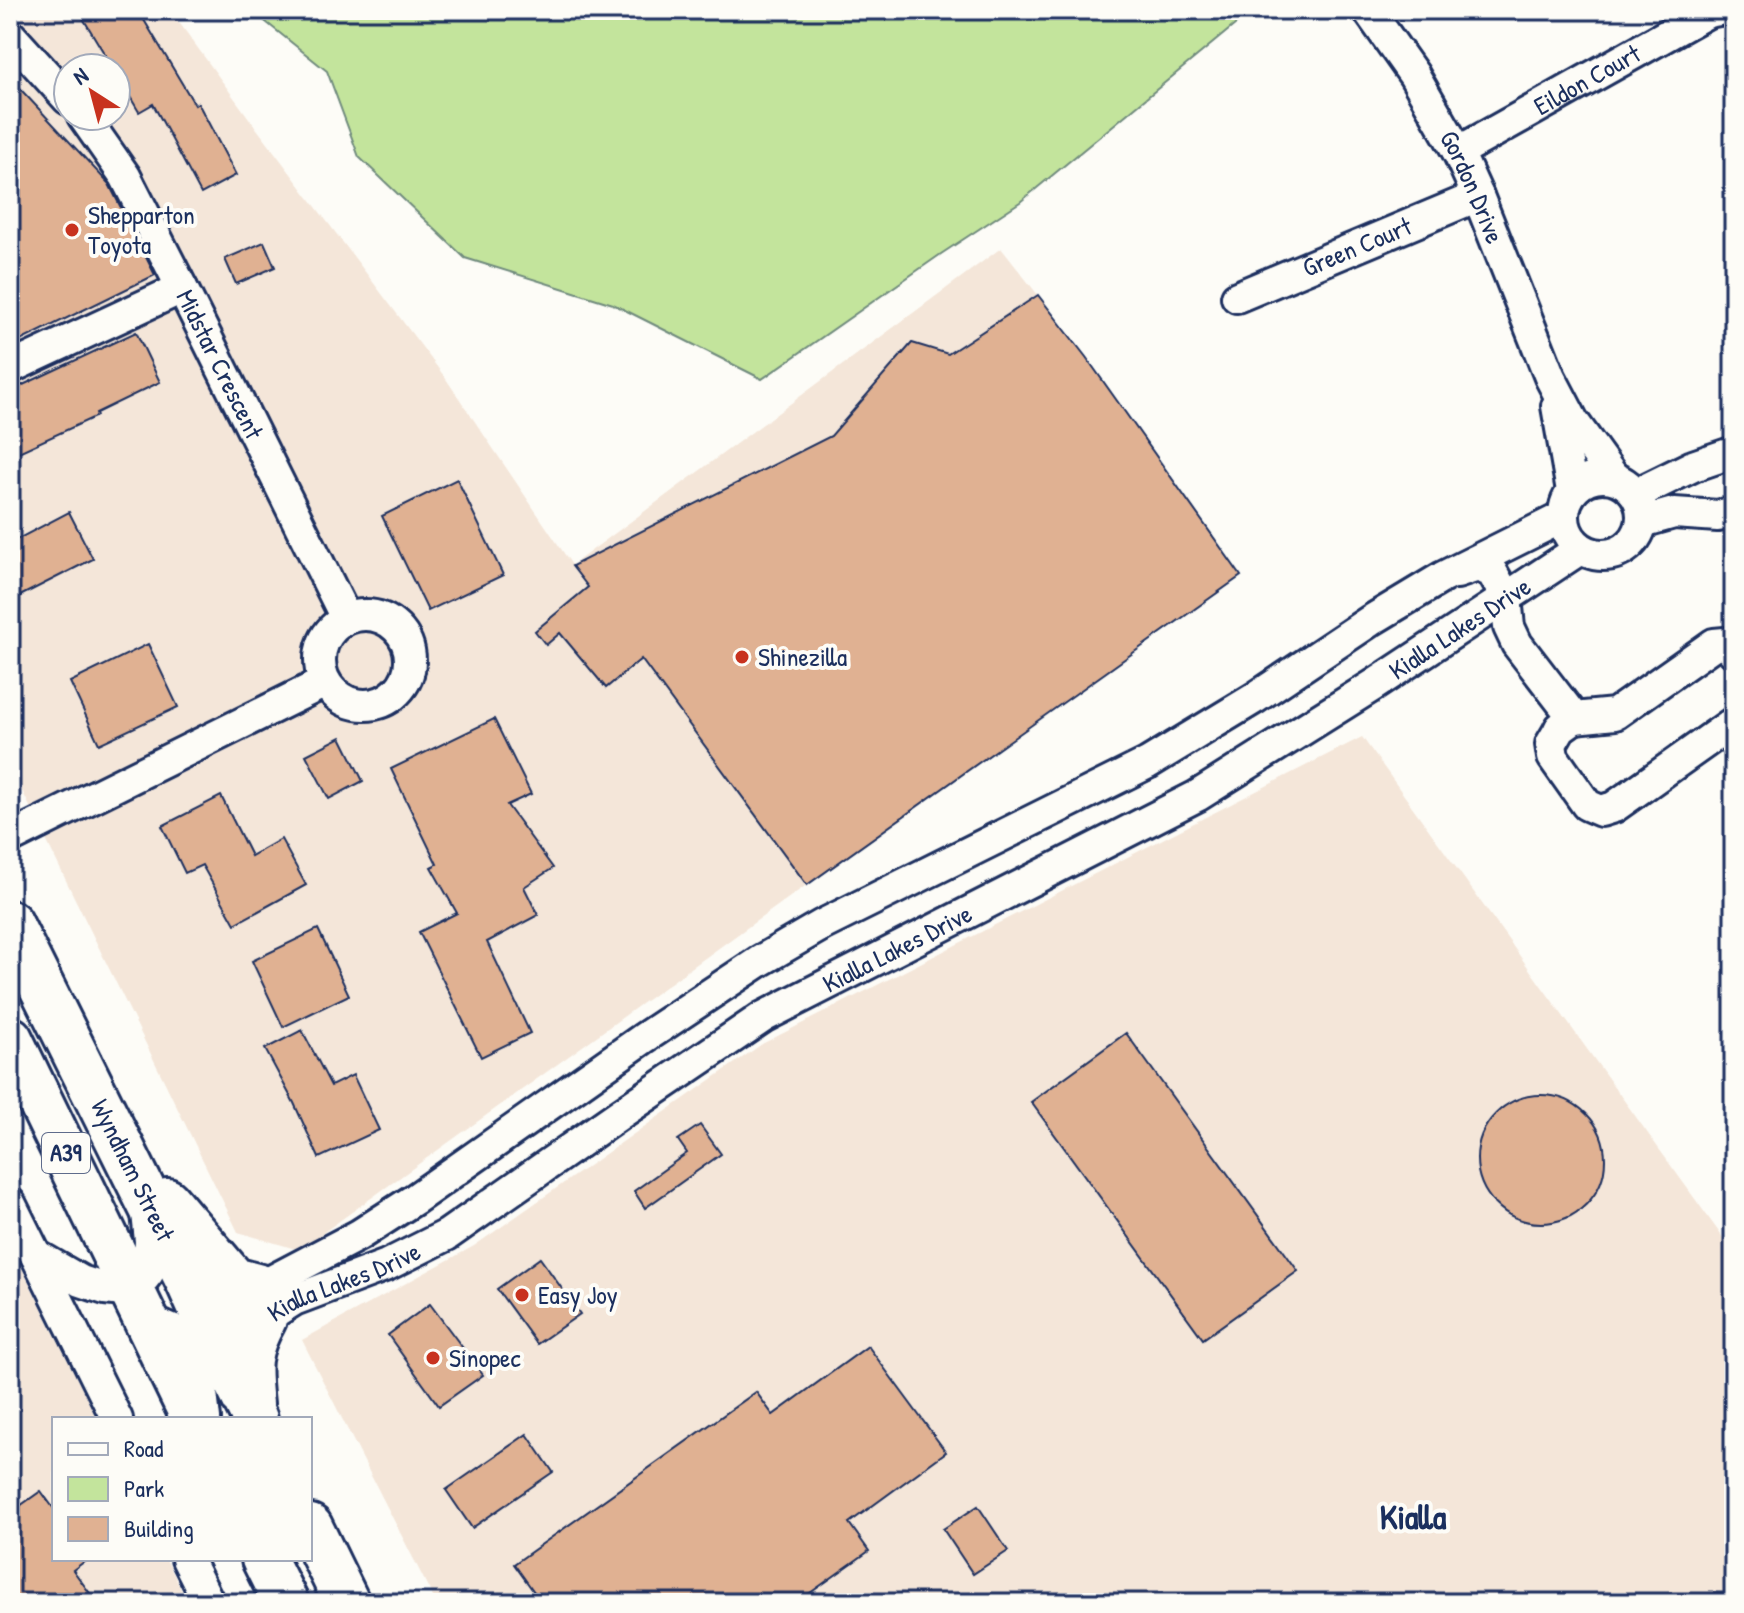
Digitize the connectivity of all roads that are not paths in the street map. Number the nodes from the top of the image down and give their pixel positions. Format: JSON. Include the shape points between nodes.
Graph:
{"nodes":[{"id":1,"x":1368,"y":10,"type":"edge"},
{"id":2,"x":1719,"y":10,"type":"edge"},
{"id":3,"x":10,"y":35,"type":"edge"},
{"id":4,"x":52,"y":81,"type":"edge"},
{"id":5,"x":94,"y":132,"type":"edge"},
{"id":6,"x":1458,"y":152,"type":"junction"},
{"id":7,"x":1478,"y":196,"type":"junction"},
{"id":8,"x":182,"y":288,"type":"junction"},
{"id":9,"x":1237,"y":297,"type":"dead end"},
{"id":10,"x":10,"y":368,"type":"edge"},
{"id":11,"x":1550,"y":377,"type":"junction"},
{"id":12,"x":1734,"y":452,"type":"edge"},
{"id":13,"x":1630,"y":498,"type":"junction"},
{"id":14,"x":1568,"y":504,"type":"junction"},
{"id":15,"x":1734,"y":512,"type":"edge"},
{"id":16,"x":1580,"y":549,"type":"junction"},
{"id":17,"x":1443,"y":577,"type":"junction"},
{"id":18,"x":1506,"y":597,"type":"junction"},
{"id":19,"x":346,"y":618,"type":"junction"},
{"id":20,"x":1469,"y":621,"type":"junction"},
{"id":21,"x":1734,"y":652,"type":"edge"},
{"id":22,"x":325,"y":682,"type":"junction"},
{"id":23,"x":1734,"y":722,"type":"edge"},
{"id":24,"x":1567,"y":723,"type":"junction"},
{"id":25,"x":10,"y":838,"type":"edge"},
{"id":26,"x":10,"y":923,"type":"edge"},
{"id":27,"x":763,"y":1017,"type":"junction"},
{"id":28,"x":644,"y":1038,"type":"junction"},
{"id":29,"x":10,"y":1039,"type":"edge"},
{"id":30,"x":125,"y":1154,"type":"junction"},
{"id":31,"x":145,"y":1194,"type":"junction"},
{"id":32,"x":10,"y":1203,"type":"edge"},
{"id":33,"x":402,"y":1208,"type":"junction"},
{"id":34,"x":428,"y":1245,"type":"junction"},
{"id":35,"x":36,"y":1255,"type":"junction"},
{"id":36,"x":262,"y":1303,"type":"junction"},
{"id":37,"x":140,"y":1305,"type":"junction"},
{"id":38,"x":210,"y":1330,"type":"junction"},
{"id":39,"x":253,"y":1415,"type":"edge"},
{"id":40,"x":116,"y":1417,"type":"edge"},
{"id":41,"x":193,"y":1417,"type":"edge"},
{"id":42,"x":205,"y":1417,"type":"edge"},
{"id":43,"x":312,"y":1531,"type":"edge"},
{"id":44,"x":188,"y":1561,"type":"edge"},
{"id":45,"x":265,"y":1561,"type":"edge"},
{"id":46,"x":209,"y":1603,"type":"edge"},
{"id":47,"x":286,"y":1603,"type":"edge"},
{"id":48,"x":347,"y":1603,"type":"edge"}],
"edges":[{"from":1,"to":6,"type":"street","name":"Gordon Drive","via":[[1414,75]]},
{"from":2,"to":6,"type":"street","name":"Eildon Court"},
{"from":3,"to":4,"type":"street"},
{"from":5,"to":8,"type":"street","name":"Midstar Crescent","via":[[125,176]]},
{"from":6,"to":7,"type":"street","name":"Gordon Drive"},
{"from":7,"to":9,"type":"street","name":"Green Court"},
{"from":7,"to":11,"type":"street","name":"Gordon Drive"},
{"from":8,"to":10,"type":"street"},
{"from":8,"to":19,"type":"street","name":"Midstar Crescent"},
{"from":11,"to":13,"type":"street","name":"Gordon Drive","via":[[1573,421]]},
{"from":11,"to":14,"type":"street","name":"Gordon Drive"},
{"from":12,"to":13,"type":"street"},
{"from":13,"to":14,"type":"street","via":[[1602,476],[1581,484]]},
{"from":13,"to":15,"type":"street","via":[[1674,513]]},
{"from":13,"to":16,"type":"street","via":[[1638,535],[1630,545],[1606,556]]},
{"from":14,"to":16,"type":"street","via":[[1565,529]]},
{"from":14,"to":17,"type":"street","name":"Kialla Lakes Drive"},
{"from":16,"to":18,"type":"street","name":"Kialla Lakes Drive"},
{"from":17,"to":18,"type":"street","via":[[1478,566],[1492,572]]},
{"from":17,"to":20,"type":"street"},
{"from":17,"to":28,"type":"street","name":"Kialla Lakes Drive","via":[[1148,763],[822,925]]},
{"from":18,"to":20,"type":"street","name":"Kialla Lakes Drive"},
{"from":18,"to":24,"type":"street","via":[[1517,644]]},
{"from":19,"to":22,"type":"street","via":[[326,636],[320,651]]},
{"from":19,"to":22,"type":"street","via":[[377,616],[391,623],[407,642],[408,674],[401,688],[371,704],[341,699]]},
{"from":20,"to":24,"type":"street","via":[[1489,630]]},
{"from":20,"to":27,"type":"street","name":"Kialla Lakes Drive","via":[[1197,796]]},
{"from":21,"to":24,"type":"street","via":[[1725,643],[1714,644],[1615,714]]},
{"from":22,"to":25,"type":"street"},
{"from":23,"to":24,"type":"street","via":[[1601,811],[1587,805],[1553,757],[1551,744]]},
{"from":26,"to":30,"type":"highway","name":"Wyndham Street","number":"A39"},
{"from":27,"to":28,"type":"street","via":[[747,991],[736,989]]},
{"from":27,"to":34,"type":"street","name":"Kialla Lakes Drive"},
{"from":28,"to":33,"type":"street","name":"Kialla Lakes Drive"},
{"from":29,"to":37,"type":"highway","name":"Wyndham Street","number":"A39"},
{"from":30,"to":31,"type":"highway","name":"Wyndham Street","number":"A39"},
{"from":30,"to":36,"type":"highway","via":[[234,1280]]},
{"from":31,"to":37,"type":"street","via":[[149,1272]]},
{"from":31,"to":38,"type":"highway","name":"Wyndham Street","number":"A39"},
{"from":32,"to":35,"type":"street"},
{"from":33,"to":34,"type":"street"},
{"from":33,"to":36,"type":"street","name":"Kialla Lakes Drive"},
{"from":34,"to":36,"type":"street","name":"Kialla Lakes Drive","via":[[294,1300]]},
{"from":35,"to":37,"type":"street"},
{"from":35,"to":40,"type":"street"},
{"from":36,"to":38,"type":"street","name":"Kialla Lakes Drive","via":[[227,1307]]},
{"from":36,"to":39,"type":"highway","via":[[247,1365]]},
{"from":37,"to":38,"type":"street","via":[[174,1331]]},
{"from":37,"to":41,"type":"highway","name":"Wyndham Street","number":"A39"},
{"from":38,"to":39,"type":"highway","name":"Wyndham Street","number":"A39"},
{"from":38,"to":42,"type":"street","name":"Kialla Lakes Drive","via":[[197,1350]]},
{"from":43,"to":48,"type":"highway"},
{"from":44,"to":46,"type":"street"},
{"from":45,"to":47,"type":"highway"}]}
